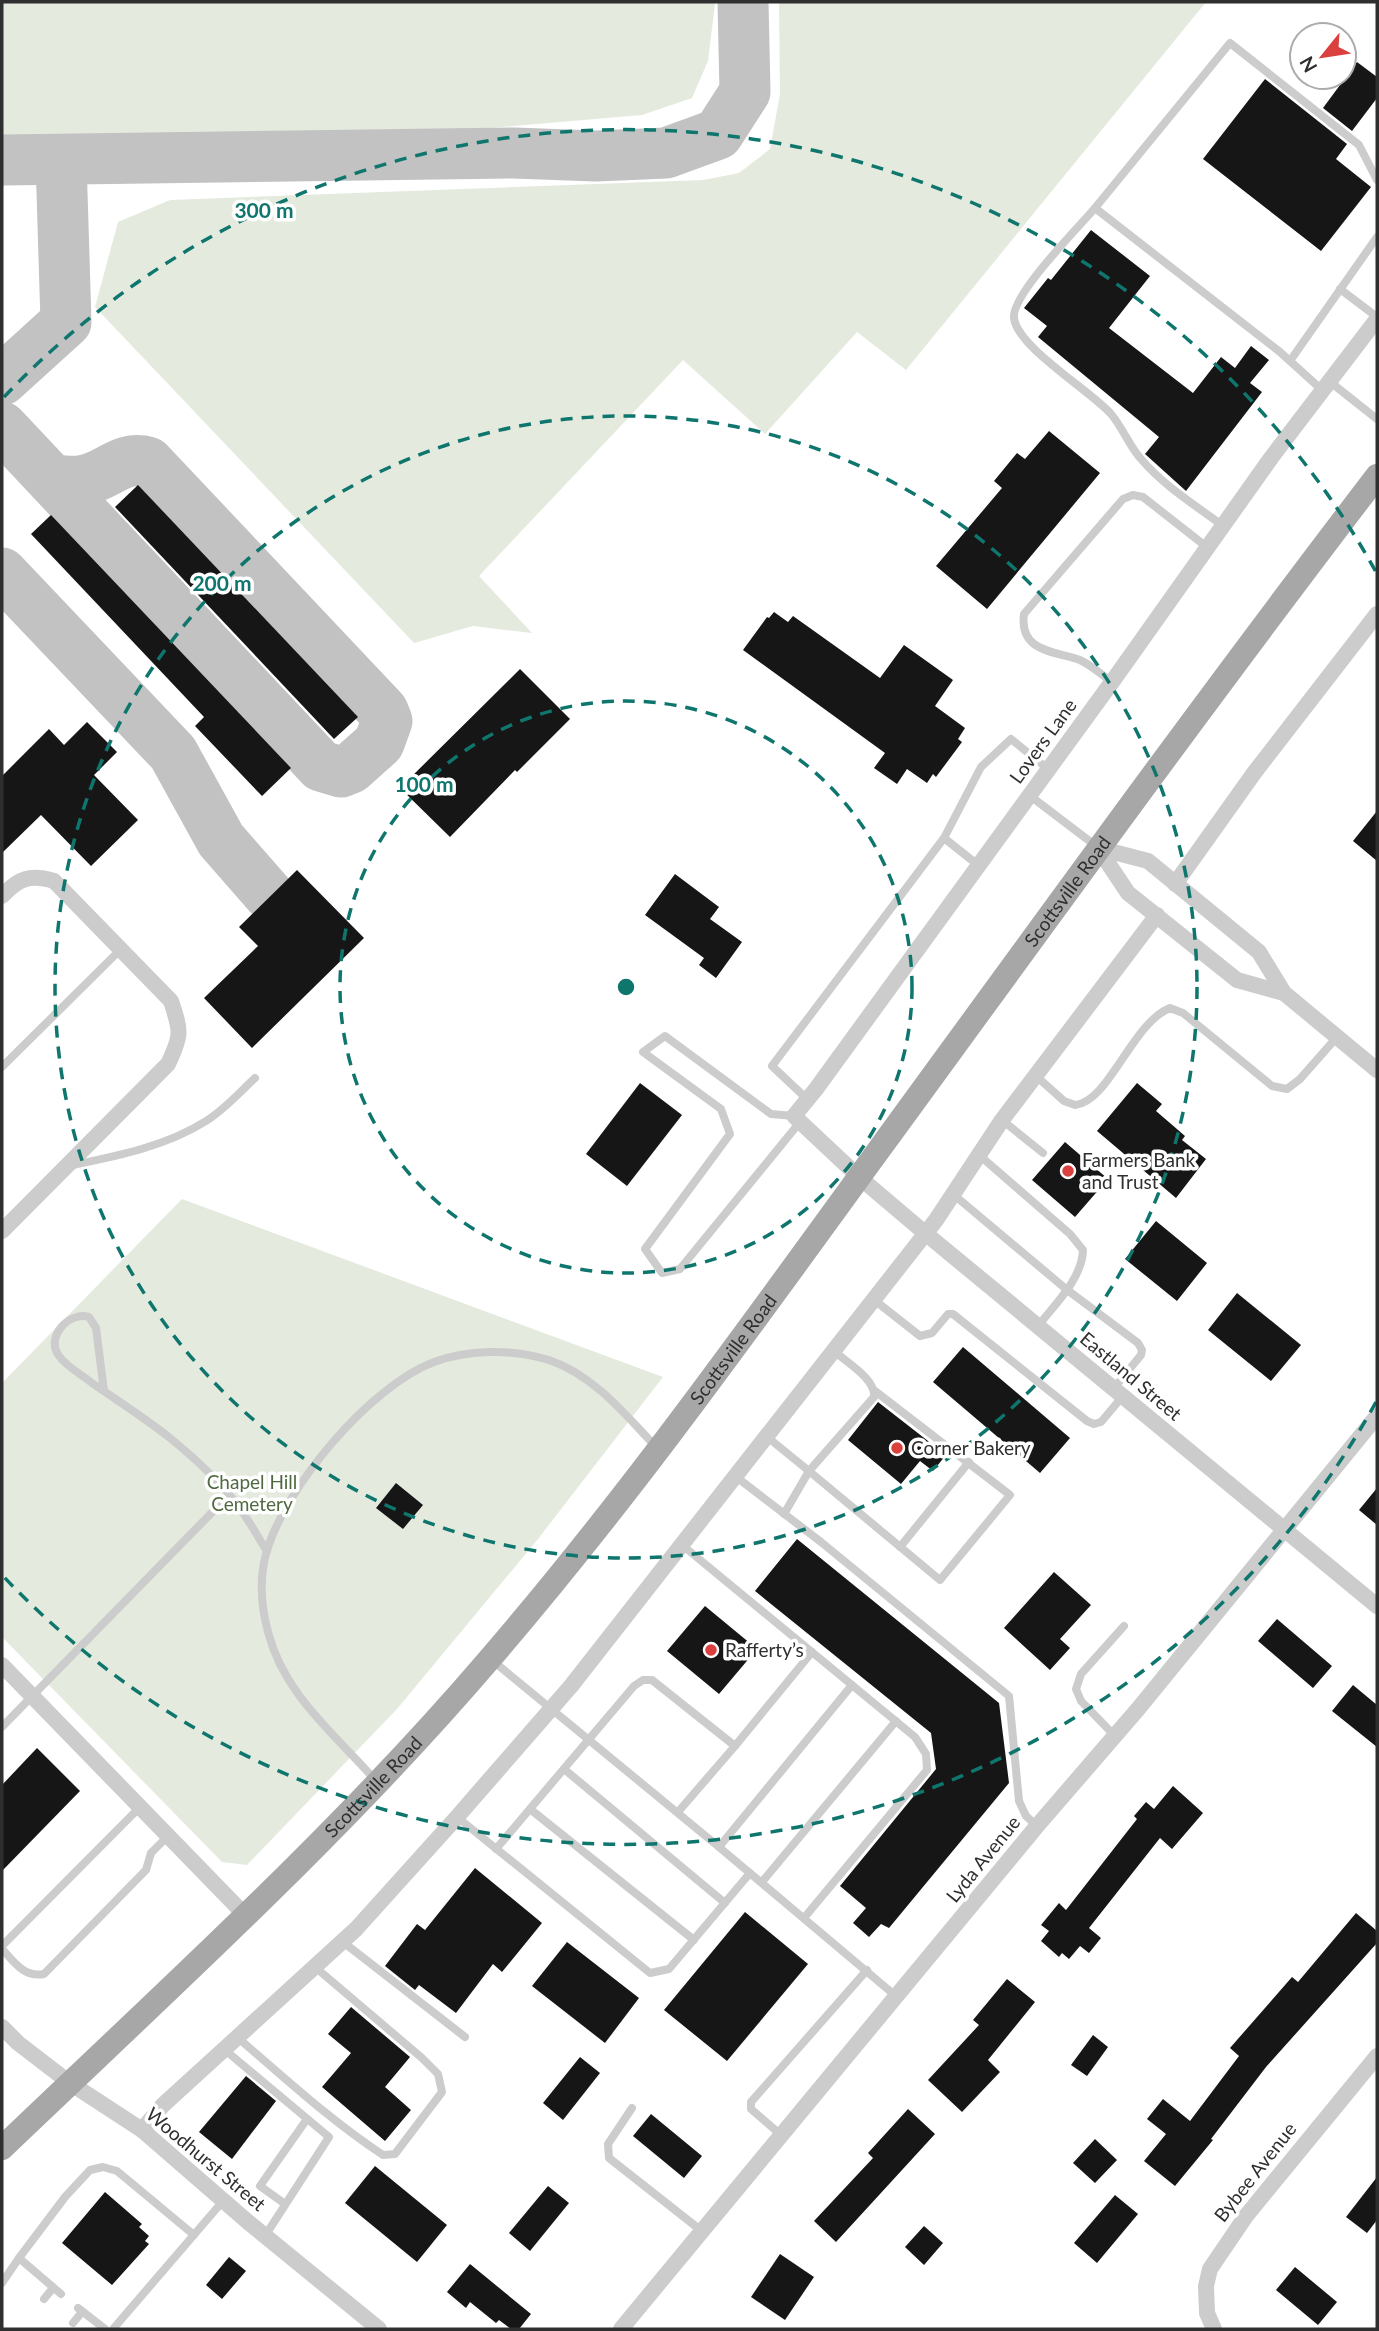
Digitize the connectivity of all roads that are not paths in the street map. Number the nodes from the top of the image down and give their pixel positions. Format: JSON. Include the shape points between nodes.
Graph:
{"nodes":[{"id":1,"x":1377,"y":180,"type":"edge"},
{"id":2,"x":1095,"y":208,"type":"junction"},
{"id":3,"x":1377,"y":237,"type":"edge"},
{"id":4,"x":1340,"y":289,"type":"junction"},
{"id":5,"x":1377,"y":318,"type":"edge"},
{"id":6,"x":1290,"y":361,"type":"junction"},
{"id":7,"x":1326,"y":385,"type":"junction"},
{"id":8,"x":1377,"y":419,"type":"edge"},
{"id":9,"x":1377,"y":476,"type":"edge"},
{"id":10,"x":1224,"y":527,"type":"junction"},
{"id":11,"x":1208,"y":548,"type":"junction"},
{"id":12,"x":1377,"y":614,"type":"edge"},
{"id":13,"x":1112,"y":682,"type":"junction"},
{"id":14,"x":1048,"y":769,"type":"junction"},
{"id":15,"x":1029,"y":795,"type":"junction"},
{"id":16,"x":944,"y":838,"type":"junction"},
{"id":17,"x":1098,"y":848,"type":"junction"},
{"id":18,"x":978,"y":865,"type":"junction"},
{"id":19,"x":1175,"y":884,"type":"junction"},
{"id":20,"x":2,"y":896,"type":"edge"},
{"id":21,"x":1157,"y":915,"type":"junction"},
{"id":22,"x":120,"y":950,"type":"junction"},
{"id":23,"x":1284,"y":993,"type":"junction"},
{"id":24,"x":1337,"y":1037,"type":"junction"},
{"id":25,"x":2,"y":1067,"type":"edge"},
{"id":26,"x":1377,"y":1070,"type":"edge"},
{"id":27,"x":1036,"y":1076,"type":"junction"},
{"id":28,"x":255,"y":1078,"type":"dead end"},
{"id":29,"x":807,"y":1099,"type":"junction"},
{"id":30,"x":797,"y":1119,"type":"junction"},
{"id":31,"x":1002,"y":1120,"type":"junction"},
{"id":32,"x":1044,"y":1153,"type":"dead end"},
{"id":33,"x":979,"y":1155,"type":"junction"},
{"id":34,"x":66,"y":1166,"type":"junction"},
{"id":35,"x":859,"y":1177,"type":"junction"},
{"id":36,"x":954,"y":1195,"type":"junction"},
{"id":37,"x":2,"y":1231,"type":"edge"},
{"id":38,"x":925,"y":1233,"type":"junction"},
{"id":39,"x":1066,"y":1289,"type":"junction"},
{"id":40,"x":873,"y":1299,"type":"junction"},
{"id":41,"x":1038,"y":1326,"type":"junction"},
{"id":42,"x":833,"y":1350,"type":"junction"},
{"id":43,"x":104,"y":1391,"type":"junction"},
{"id":44,"x":874,"y":1391,"type":"junction"},
{"id":45,"x":1119,"y":1392,"type":"junction"},
{"id":46,"x":1377,"y":1416,"type":"edge"},
{"id":47,"x":766,"y":1436,"type":"junction"},
{"id":48,"x":658,"y":1450,"type":"junction"},
{"id":49,"x":968,"y":1462,"type":"junction"},
{"id":50,"x":810,"y":1471,"type":"junction"},
{"id":51,"x":735,"y":1476,"type":"junction"},
{"id":52,"x":229,"y":1495,"type":"junction"},
{"id":53,"x":784,"y":1514,"type":"junction"},
{"id":54,"x":1285,"y":1530,"type":"junction"},
{"id":55,"x":682,"y":1545,"type":"junction"},
{"id":56,"x":900,"y":1547,"type":"junction"},
{"id":57,"x":267,"y":1551,"type":"junction"},
{"id":58,"x":1377,"y":1606,"type":"edge"},
{"id":59,"x":1124,"y":1626,"type":"dead end"},
{"id":60,"x":812,"y":1652,"type":"junction"},
{"id":61,"x":490,"y":1659,"type":"junction"},
{"id":62,"x":2,"y":1665,"type":"edge"},
{"id":63,"x":852,"y":1685,"type":"junction"},
{"id":64,"x":32,"y":1696,"type":"junction"},
{"id":65,"x":552,"y":1708,"type":"junction"},
{"id":66,"x":896,"y":1721,"type":"junction"},
{"id":67,"x":2,"y":1727,"type":"edge"},
{"id":68,"x":1114,"y":1735,"type":"junction"},
{"id":69,"x":589,"y":1739,"type":"junction"},
{"id":70,"x":735,"y":1746,"type":"junction"},
{"id":71,"x":564,"y":1769,"type":"junction"},
{"id":72,"x":378,"y":1783,"type":"junction"},
{"id":73,"x":140,"y":1807,"type":"junction"},
{"id":74,"x":530,"y":1809,"type":"junction"},
{"id":75,"x":678,"y":1812,"type":"junction"},
{"id":76,"x":457,"y":1817,"type":"junction"},
{"id":77,"x":1037,"y":1826,"type":"junction"},
{"id":78,"x":168,"y":1836,"type":"junction"},
{"id":79,"x":719,"y":1847,"type":"junction"},
{"id":80,"x":496,"y":1849,"type":"junction"},
{"id":81,"x":750,"y":1872,"type":"junction"},
{"id":82,"x":762,"y":1882,"type":"junction"},
{"id":83,"x":724,"y":1903,"type":"junction"},
{"id":84,"x":246,"y":1915,"type":"junction"},
{"id":85,"x":804,"y":1918,"type":"junction"},
{"id":86,"x":694,"y":1940,"type":"junction"},
{"id":87,"x":343,"y":1942,"type":"junction"},
{"id":88,"x":2,"y":1948,"type":"edge"},
{"id":89,"x":315,"y":1968,"type":"junction"},
{"id":90,"x":867,"y":1970,"type":"junction"},
{"id":91,"x":897,"y":1997,"type":"junction"},
{"id":92,"x":2,"y":2027,"type":"edge"},
{"id":93,"x":238,"y":2038,"type":"junction"},
{"id":94,"x":465,"y":2038,"type":"dead end"},
{"id":95,"x":225,"y":2050,"type":"junction"},
{"id":96,"x":1377,"y":2056,"type":"edge"},
{"id":97,"x":70,"y":2083,"type":"junction"},
{"id":98,"x":632,"y":2108,"type":"dead end"},
{"id":99,"x":307,"y":2119,"type":"junction"},
{"id":100,"x":142,"y":2130,"type":"junction"},
{"id":101,"x":781,"y":2135,"type":"junction"},
{"id":102,"x":2,"y":2148,"type":"edge"},
{"id":103,"x":223,"y":2201,"type":"junction"},
{"id":104,"x":285,"y":2204,"type":"junction"},
{"id":105,"x":703,"y":2232,"type":"junction"},
{"id":106,"x":194,"y":2235,"type":"junction"},
{"id":107,"x":265,"y":2236,"type":"junction"},
{"id":108,"x":19,"y":2258,"type":"junction"},
{"id":109,"x":2,"y":2283,"type":"edge"},
{"id":110,"x":44,"y":2299,"type":"dead end"},
{"id":111,"x":74,"y":2323,"type":"dead end"},
{"id":112,"x":105,"y":2329,"type":"edge"},
{"id":113,"x":113,"y":2329,"type":"edge"},
{"id":114,"x":379,"y":2329,"type":"edge"},
{"id":115,"x":621,"y":2329,"type":"edge"},
{"id":116,"x":1214,"y":2329,"type":"edge"}],
"edges":[{"from":1,"to":2,"type":"lane","via":[[1359,145],[1230,43]]},
{"from":2,"to":6,"type":"lane"},
{"from":2,"to":10,"type":"lane","via":[[1016,304],[1018,328],[1032,346],[1111,414],[1149,467]]},
{"from":3,"to":4,"type":"lane"},
{"from":4,"to":5,"type":"lane"},
{"from":4,"to":6,"type":"lane"},
{"from":5,"to":7,"type":"street","name":"Lovers Lane"},
{"from":6,"to":7,"type":"lane"},
{"from":7,"to":8,"type":"lane"},
{"from":7,"to":10,"type":"street","name":"Lovers Lane"},
{"from":9,"to":17,"type":"main road","name":"Scottsville Road"},
{"from":10,"to":11,"type":"street","name":"Lovers Lane"},
{"from":11,"to":13,"type":"street","name":"Lovers Lane"},
{"from":11,"to":13,"type":"lane","via":[[1143,497],[1133,495],[1123,499],[1024,614],[1023,627],[1041,650],[1082,661]]},
{"from":12,"to":19,"type":"street"},
{"from":13,"to":14,"type":"street","name":"Lovers Lane"},
{"from":14,"to":15,"type":"street","name":"Lovers Lane"},
{"from":14,"to":16,"type":"lane","via":[[1011,739],[981,768]]},
{"from":15,"to":17,"type":"lane"},
{"from":15,"to":18,"type":"street","name":"Lovers Lane"},
{"from":16,"to":18,"type":"lane"},
{"from":16,"to":29,"type":"lane","via":[[772,1066]]},
{"from":17,"to":19,"type":"street","via":[[1148,861]]},
{"from":17,"to":21,"type":"street","via":[[1128,894]]},
{"from":17,"to":35,"type":"main road","name":"Scottsville Road"},
{"from":18,"to":29,"type":"street","name":"Lovers Lane"},
{"from":19,"to":23,"type":"street","via":[[1259,952]]},
{"from":20,"to":22,"type":"street","via":[[14,883],[27,878],[54,881]]},
{"from":21,"to":23,"type":"street","via":[[1237,980]]},
{"from":21,"to":27,"type":"street"},
{"from":22,"to":25,"type":"lane"},
{"from":22,"to":34,"type":"street","via":[[171,1001],[179,1042],[168,1063]]},
{"from":23,"to":24,"type":"street"},
{"from":24,"to":26,"type":"street"},
{"from":24,"to":27,"type":"lane","via":[[1287,1089],[1272,1086],[1183,1013],[1170,1008],[1147,1024],[1092,1099],[1075,1105],[1064,1101]]},
{"from":27,"to":31,"type":"street"},
{"from":28,"to":34,"type":"lane","via":[[208,1121],[184,1134],[114,1157]]},
{"from":29,"to":30,"type":"street","name":"Lovers Lane"},
{"from":30,"to":30,"type":"lane","via":[[771,1114],[665,1036],[643,1052],[721,1109],[730,1134],[645,1249],[662,1273],[680,1269]]},
{"from":30,"to":35,"type":"street"},
{"from":31,"to":32,"type":"lane"},
{"from":31,"to":33,"type":"street"},
{"from":33,"to":36,"type":"street"},
{"from":33,"to":39,"type":"lane","via":[[1070,1234],[1083,1251],[1083,1264]]},
{"from":34,"to":37,"type":"street"},
{"from":35,"to":38,"type":"street","name":"Eastland Street"},
{"from":35,"to":48,"type":"main road","name":"Scottsville Road"},
{"from":36,"to":38,"type":"street"},
{"from":36,"to":39,"type":"lane"},
{"from":38,"to":40,"type":"street"},
{"from":38,"to":41,"type":"street","name":"Eastland Street"},
{"from":39,"to":41,"type":"lane"},
{"from":39,"to":45,"type":"lane","via":[[1142,1350]]},
{"from":40,"to":42,"type":"street"},
{"from":40,"to":45,"type":"lane","via":[[920,1336],[932,1333],[953,1314],[1094,1424],[1101,1422]]},
{"from":41,"to":45,"type":"street","name":"Eastland Street"},
{"from":42,"to":44,"type":"lane"},
{"from":42,"to":47,"type":"street"},
{"from":43,"to":43,"type":"lane","via":[[67,1364],[54,1344],[55,1335],[81,1314],[96,1328]]},
{"from":43,"to":52,"type":"lane","via":[[170,1438]]},
{"from":44,"to":49,"type":"lane"},
{"from":44,"to":50,"type":"lane","via":[[874,1397]]},
{"from":45,"to":54,"type":"street","name":"Eastland Street"},
{"from":46,"to":54,"type":"street","name":"Lyda Avenue"},
{"from":47,"to":50,"type":"lane"},
{"from":47,"to":51,"type":"street"},
{"from":48,"to":57,"type":"lane","via":[[613,1401],[567,1368],[511,1353],[451,1357],[398,1381],[343,1430],[298,1490]]},
{"from":48,"to":61,"type":"main road","name":"Scottsville Road"},
{"from":49,"to":56,"type":"lane"},
{"from":49,"to":56,"type":"lane","via":[[1010,1495],[940,1580]]},
{"from":50,"to":53,"type":"lane"},
{"from":50,"to":56,"type":"lane"},
{"from":51,"to":53,"type":"lane"},
{"from":51,"to":55,"type":"street"},
{"from":52,"to":57,"type":"lane"},
{"from":52,"to":64,"type":"lane"},
{"from":53,"to":77,"type":"lane","via":[[1009,1696],[1019,1801]]},
{"from":54,"to":58,"type":"street","name":"Eastland Street"},
{"from":54,"to":68,"type":"street","name":"Lyda Avenue"},
{"from":55,"to":60,"type":"lane"},
{"from":55,"to":65,"type":"street"},
{"from":57,"to":72,"type":"lane","via":[[262,1598],[278,1662],[305,1704]]},
{"from":59,"to":68,"type":"lane","via":[[1082,1674],[1076,1689],[1080,1701]]},
{"from":60,"to":63,"type":"lane"},
{"from":60,"to":70,"type":"lane"},
{"from":61,"to":65,"type":"lane"},
{"from":61,"to":72,"type":"main road","name":"Scottsville Road"},
{"from":62,"to":64,"type":"street"},
{"from":63,"to":66,"type":"lane"},
{"from":63,"to":79,"type":"lane"},
{"from":64,"to":67,"type":"lane"},
{"from":64,"to":73,"type":"street"},
{"from":65,"to":69,"type":"lane"},
{"from":65,"to":76,"type":"street"},
{"from":66,"to":82,"type":"lane"},
{"from":66,"to":85,"type":"lane","via":[[926,1754],[927,1770]]},
{"from":68,"to":77,"type":"street","name":"Lyda Avenue"},
{"from":69,"to":70,"type":"lane","via":[[643,1679],[652,1680]]},
{"from":69,"to":71,"type":"lane"},
{"from":69,"to":75,"type":"lane"},
{"from":70,"to":75,"type":"lane"},
{"from":71,"to":74,"type":"lane"},
{"from":71,"to":83,"type":"lane"},
{"from":72,"to":84,"type":"main road","name":"Scottsville Road"},
{"from":73,"to":78,"type":"street"},
{"from":73,"to":88,"type":"lane"},
{"from":74,"to":80,"type":"lane"},
{"from":74,"to":86,"type":"lane"},
{"from":75,"to":79,"type":"lane"},
{"from":76,"to":80,"type":"lane"},
{"from":76,"to":87,"type":"street"},
{"from":77,"to":91,"type":"street","name":"Lyda Avenue"},
{"from":78,"to":84,"type":"street"},
{"from":78,"to":88,"type":"lane","via":[[151,1853],[146,1870],[44,1974],[25,1974]]},
{"from":79,"to":81,"type":"lane"},
{"from":80,"to":86,"type":"lane","via":[[650,1973],[669,1969]]},
{"from":81,"to":82,"type":"lane"},
{"from":81,"to":83,"type":"lane"},
{"from":82,"to":85,"type":"lane"},
{"from":83,"to":86,"type":"lane"},
{"from":84,"to":97,"type":"main road","name":"Scottsville Road"},
{"from":85,"to":90,"type":"lane"},
{"from":87,"to":89,"type":"street"},
{"from":87,"to":94,"type":"lane"},
{"from":89,"to":93,"type":"street"},
{"from":89,"to":93,"type":"lane","via":[[438,2074],[442,2092],[396,2154],[383,2155],[371,2148]]},
{"from":90,"to":91,"type":"lane"},
{"from":90,"to":101,"type":"lane","via":[[751,2102],[751,2109]]},
{"from":91,"to":101,"type":"street","name":"Lyda Avenue"},
{"from":92,"to":97,"type":"street","name":"Woodhurst Street"},
{"from":93,"to":95,"type":"street"},
{"from":95,"to":99,"type":"lane"},
{"from":95,"to":100,"type":"street"},
{"from":96,"to":116,"type":"street","name":"Bybee Avenue","via":[[1246,2216],[1210,2269],[1206,2313]]},
{"from":97,"to":100,"type":"street","name":"Woodhurst Street"},
{"from":97,"to":102,"type":"main road","name":"Scottsville Road"},
{"from":98,"to":105,"type":"lane","via":[[608,2144],[609,2158]]},
{"from":99,"to":104,"type":"lane","via":[[329,2137]]},
{"from":99,"to":104,"type":"lane","via":[[260,2186]]},
{"from":100,"to":103,"type":"street","name":"Woodhurst Street"},
{"from":101,"to":105,"type":"street","name":"Lyda Avenue"},
{"from":103,"to":106,"type":"lane"},
{"from":103,"to":107,"type":"street","name":"Woodhurst Street"},
{"from":104,"to":107,"type":"lane"},
{"from":105,"to":115,"type":"street","name":"Lyda Avenue"},
{"from":106,"to":108,"type":"lane","via":[[117,2171],[103,2167],[90,2170],[65,2197]]},
{"from":106,"to":113,"type":"lane"},
{"from":107,"to":114,"type":"street","name":"Woodhurst Street"},
{"from":108,"to":109,"type":"lane"},
{"from":108,"to":110,"type":"lane","via":[[57,2291]]},
{"from":111,"to":112,"type":"lane","via":[[80,2310]]}]}
